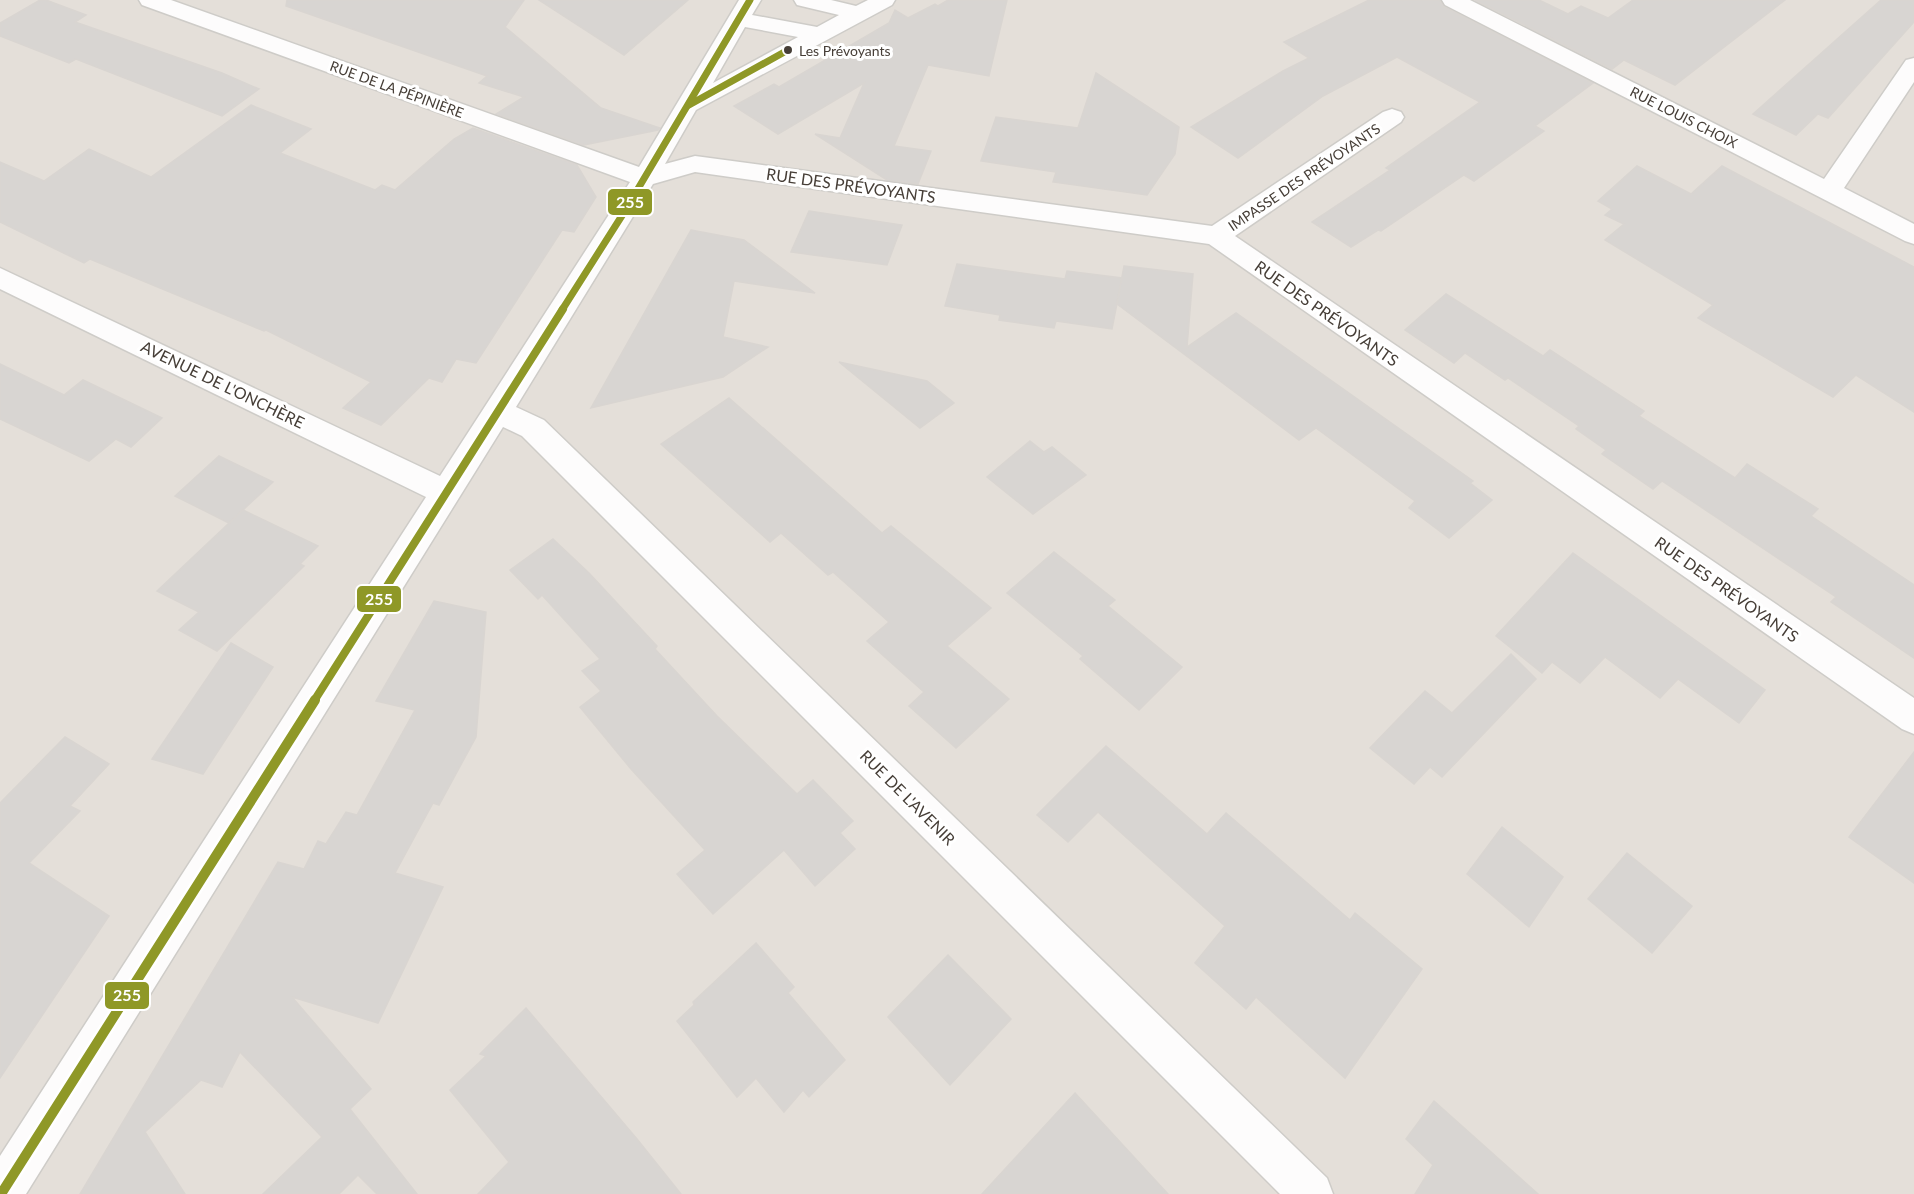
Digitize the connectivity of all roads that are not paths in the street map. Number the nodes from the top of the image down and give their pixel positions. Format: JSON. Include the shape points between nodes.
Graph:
{"nodes":[{"id":1,"x":150,"y":0,"type":"edge"},
{"id":2,"x":806,"y":0,"type":"edge"},
{"id":3,"x":884,"y":0,"type":"edge"},
{"id":4,"x":1453,"y":0,"type":"edge"},
{"id":5,"x":744,"y":9,"type":"edge"},
{"id":6,"x":856,"y":13,"type":"junction"},
{"id":7,"x":819,"y":34,"type":"junction"},
{"id":8,"x":1914,"y":65,"type":"edge"},
{"id":9,"x":689,"y":105,"type":"junction"},
{"id":10,"x":1392,"y":117,"type":"dead end"},
{"id":11,"x":645,"y":178,"type":"junction"},
{"id":12,"x":1829,"y":192,"type":"junction"},
{"id":13,"x":1914,"y":234,"type":"edge"},
{"id":14,"x":1216,"y":236,"type":"junction"},
{"id":15,"x":0,"y":278,"type":"edge"},
{"id":16,"x":497,"y":411,"type":"junction"},
{"id":17,"x":445,"y":492,"type":"junction"},
{"id":18,"x":1914,"y":718,"type":"edge"},
{"id":19,"x":1,"y":1194,"type":"edge"},
{"id":20,"x":1311,"y":1194,"type":"edge"}],
"edges":[{"from":1,"to":11,"type":"street","name":"RUE DE LA PÉPINIÈRE"},
{"from":2,"to":6,"type":"street"},
{"from":3,"to":6,"type":"street"},
{"from":4,"to":12,"type":"street","name":"RUE LOUIS CHOIX"},
{"from":5,"to":7,"type":"street"},
{"from":5,"to":9,"type":"street"},
{"from":6,"to":7,"type":"street"},
{"from":7,"to":9,"type":"street"},
{"from":8,"to":12,"type":"street"},
{"from":9,"to":11,"type":"street"},
{"from":10,"to":14,"type":"street","name":"IMPASSE DES PRÉVOYANTS"},
{"from":11,"to":14,"type":"street","name":"RUE DES PRÉVOYANTS","via":[[695,164]]},
{"from":11,"to":16,"type":"street"},
{"from":12,"to":13,"type":"street","name":"RUE LOUIS CHOIX"},
{"from":14,"to":18,"type":"street","name":"RUE DES PRÉVOYANTS"},
{"from":15,"to":17,"type":"street","name":"AVENUE DE L'ONCHÈRE"},
{"from":16,"to":17,"type":"street"},
{"from":16,"to":20,"type":"street","name":"RUE DE L'AVENIR","via":[[533,428]]},
{"from":17,"to":19,"type":"street"}]}
